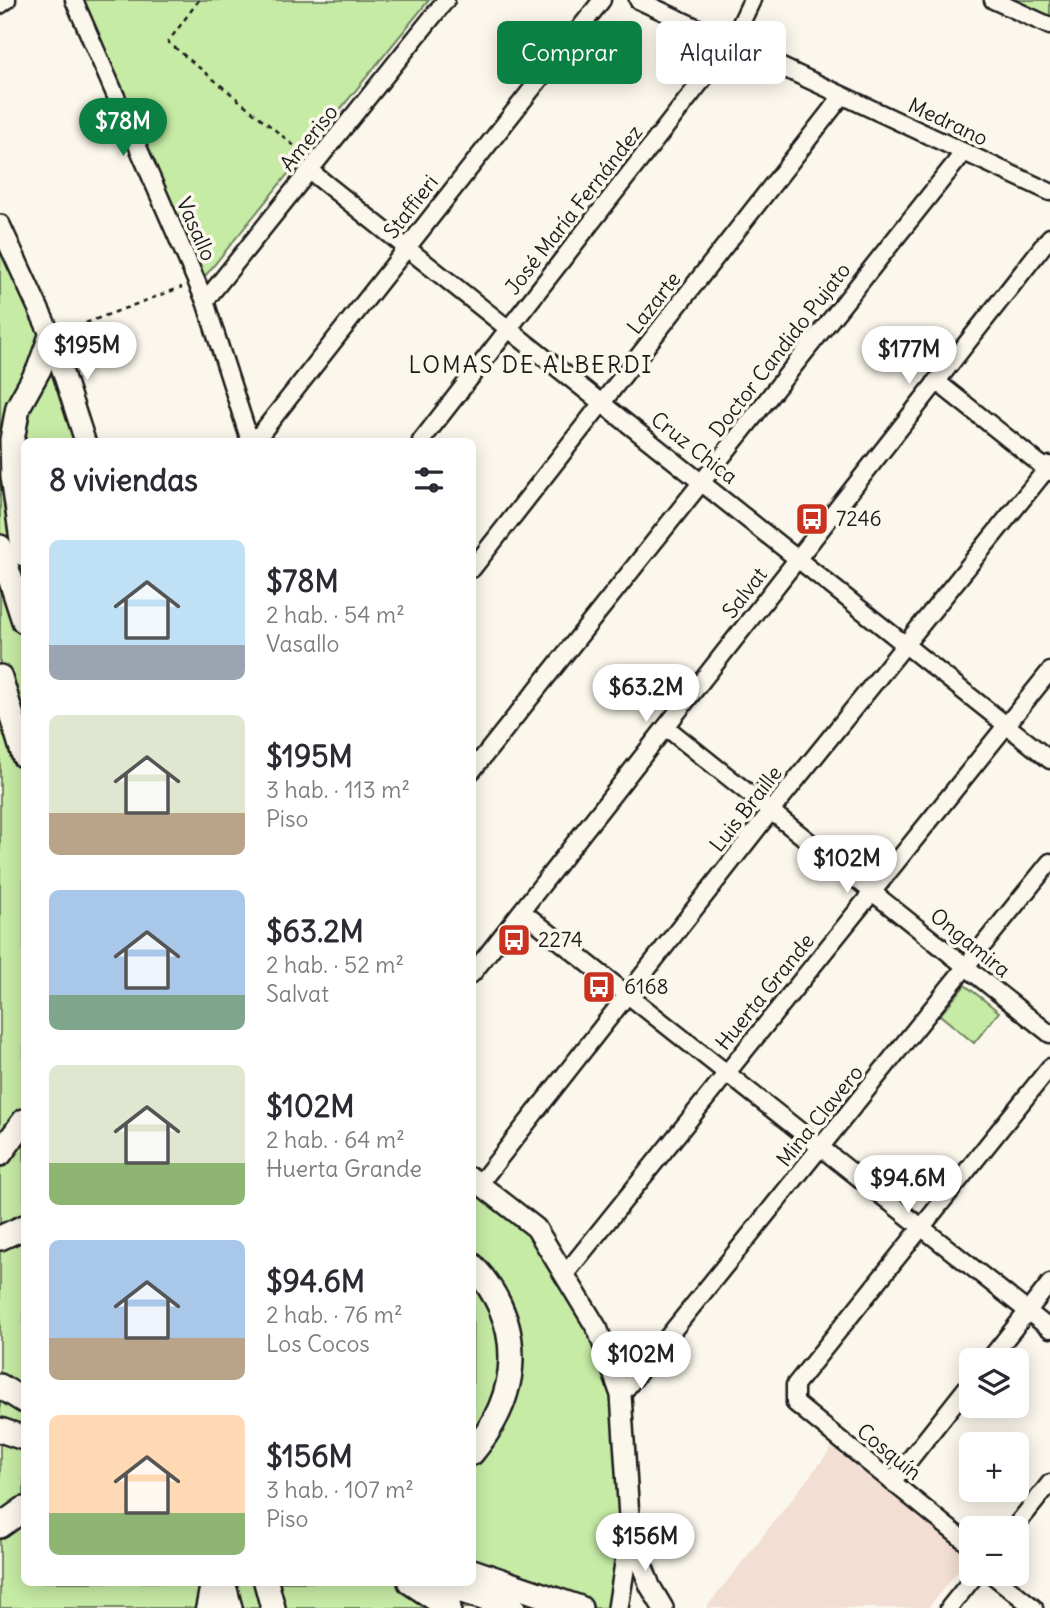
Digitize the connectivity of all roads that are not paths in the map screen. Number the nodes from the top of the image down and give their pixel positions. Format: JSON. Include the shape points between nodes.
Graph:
{"nodes":[{"id":1,"x":7,"y":0,"type":"edge"},
{"id":2,"x":74,"y":0,"type":"edge"},
{"id":3,"x":446,"y":0,"type":"edge"},
{"id":4,"x":602,"y":0,"type":"edge"},
{"id":5,"x":638,"y":0,"type":"edge"},
{"id":6,"x":752,"y":0,"type":"edge"},
{"id":7,"x":993,"y":0,"type":"edge"},
{"id":8,"x":0,"y":5,"type":"edge"},
{"id":9,"x":685,"y":21,"type":"edge"},
{"id":10,"x":742,"y":21,"type":"edge"},
{"id":11,"x":1050,"y":26,"type":"edge"},
{"id":12,"x":786,"y":69,"type":"edge"},
{"id":13,"x":699,"y":84,"type":"edge"},
{"id":14,"x":842,"y":96,"type":"junction"},
{"id":15,"x":964,"y":152,"type":"junction"},
{"id":16,"x":310,"y":171,"type":"junction"},
{"id":17,"x":1050,"y":192,"type":"edge"},
{"id":18,"x":0,"y":225,"type":"edge"},
{"id":19,"x":1050,"y":237,"type":"edge"},
{"id":20,"x":405,"y":247,"type":"junction"},
{"id":21,"x":205,"y":301,"type":"junction"},
{"id":22,"x":509,"y":329,"type":"junction"},
{"id":23,"x":51,"y":336,"type":"junction"},
{"id":24,"x":936,"y":381,"type":"junction"},
{"id":25,"x":602,"y":403,"type":"junction"},
{"id":26,"x":84,"y":438,"type":"edge"},
{"id":27,"x":249,"y":438,"type":"edge"},
{"id":28,"x":257,"y":438,"type":"edge"},
{"id":29,"x":423,"y":438,"type":"edge"},
{"id":30,"x":1049,"y":469,"type":"edge"},
{"id":31,"x":703,"y":482,"type":"junction"},
{"id":32,"x":21,"y":533,"type":"edge"},
{"id":33,"x":0,"y":547,"type":"edge"},
{"id":34,"x":799,"y":558,"type":"junction"},
{"id":35,"x":476,"y":564,"type":"edge"},
{"id":36,"x":21,"y":612,"type":"edge"},
{"id":37,"x":906,"y":644,"type":"junction"},
{"id":38,"x":1050,"y":671,"type":"edge"},
{"id":39,"x":0,"y":677,"type":"edge"},
{"id":40,"x":1006,"y":725,"type":"junction"},
{"id":41,"x":667,"y":728,"type":"junction"},
{"id":42,"x":21,"y":746,"type":"edge"},
{"id":43,"x":1050,"y":760,"type":"edge"},
{"id":44,"x":476,"y":766,"type":"edge"},
{"id":45,"x":771,"y":811,"type":"junction"},
{"id":46,"x":1050,"y":862,"type":"edge"},
{"id":47,"x":873,"y":892,"type":"junction"},
{"id":48,"x":523,"y":912,"type":"junction"},
{"id":49,"x":967,"y":967,"type":"junction"},
{"id":50,"x":476,"y":969,"type":"edge"},
{"id":51,"x":627,"y":995,"type":"junction"},
{"id":52,"x":1050,"y":1034,"type":"edge"},
{"id":53,"x":1050,"y":1067,"type":"edge"},
{"id":54,"x":727,"y":1073,"type":"junction"},
{"id":55,"x":21,"y":1125,"type":"edge"},
{"id":56,"x":821,"y":1148,"type":"junction"},
{"id":57,"x":0,"y":1154,"type":"edge"},
{"id":58,"x":476,"y":1181,"type":"edge"},
{"id":59,"x":922,"y":1227,"type":"junction"},
{"id":60,"x":21,"y":1228,"type":"edge"},
{"id":61,"x":0,"y":1238,"type":"edge"},
{"id":62,"x":476,"y":1270,"type":"edge"},
{"id":63,"x":566,"y":1273,"type":"junction"},
{"id":64,"x":1050,"y":1283,"type":"edge"},
{"id":65,"x":1028,"y":1311,"type":"junction"},
{"id":66,"x":1050,"y":1329,"type":"edge"},
{"id":67,"x":999,"y":1348,"type":"edge"},
{"id":68,"x":0,"y":1386,"type":"edge"},
{"id":69,"x":621,"y":1395,"type":"junction"},
{"id":70,"x":959,"y":1397,"type":"edge"},
{"id":71,"x":21,"y":1399,"type":"edge"},
{"id":72,"x":0,"y":1406,"type":"edge"},
{"id":73,"x":21,"y":1413,"type":"edge"},
{"id":74,"x":0,"y":1430,"type":"edge"},
{"id":75,"x":21,"y":1437,"type":"edge"},
{"id":76,"x":476,"y":1447,"type":"edge"},
{"id":77,"x":892,"y":1482,"type":"junction"},
{"id":78,"x":1050,"y":1483,"type":"edge"},
{"id":79,"x":21,"y":1511,"type":"edge"},
{"id":80,"x":1024,"y":1516,"type":"edge"},
{"id":81,"x":0,"y":1526,"type":"edge"},
{"id":82,"x":630,"y":1532,"type":"junction"},
{"id":83,"x":959,"y":1536,"type":"edge"},
{"id":84,"x":476,"y":1572,"type":"edge"},
{"id":85,"x":212,"y":1586,"type":"edge"},
{"id":86,"x":224,"y":1586,"type":"edge"},
{"id":87,"x":267,"y":1586,"type":"edge"},
{"id":88,"x":416,"y":1586,"type":"edge"},
{"id":89,"x":447,"y":1586,"type":"edge"},
{"id":90,"x":967,"y":1586,"type":"edge"},
{"id":91,"x":1006,"y":1586,"type":"edge"},
{"id":92,"x":208,"y":1608,"type":"edge"},
{"id":93,"x":230,"y":1608,"type":"edge"},
{"id":94,"x":273,"y":1608,"type":"edge"},
{"id":95,"x":449,"y":1608,"type":"edge"},
{"id":96,"x":513,"y":1608,"type":"edge"},
{"id":97,"x":580,"y":1608,"type":"edge"},
{"id":98,"x":618,"y":1608,"type":"edge"},
{"id":99,"x":663,"y":1608,"type":"edge"},
{"id":100,"x":949,"y":1608,"type":"edge"},
{"id":101,"x":1034,"y":1608,"type":"edge"}],
"edges":[{"from":1,"to":8,"type":"street"},
{"from":2,"to":21,"type":"street","name":"Vasallo"},
{"from":3,"to":16,"type":"street","name":"Ameriso"},
{"from":4,"to":20,"type":"street","name":"Staffieri"},
{"from":5,"to":9,"type":"street","name":"Medrano"},
{"from":6,"to":10,"type":"street","name":"José María Fernández"},
{"from":7,"to":11,"type":"street"},
{"from":12,"to":14,"type":"street","name":"Medrano"},
{"from":13,"to":22,"type":"street","name":"José María Fernández"},
{"from":14,"to":15,"type":"street","name":"Medrano"},
{"from":14,"to":25,"type":"street","name":"Lazarte"},
{"from":15,"to":17,"type":"street","name":"Medrano"},
{"from":15,"to":31,"type":"street","name":"Doctor Candido Pujato"},
{"from":16,"to":20,"type":"street","name":"Cruz Chica"},
{"from":16,"to":21,"type":"street","name":"Ameriso"},
{"from":18,"to":23,"type":"main road"},
{"from":19,"to":24,"type":"street","name":"Salvat"},
{"from":20,"to":22,"type":"street","name":"Cruz Chica"},
{"from":20,"to":28,"type":"street","name":"Staffieri"},
{"from":21,"to":27,"type":"street","name":"Vasallo"},
{"from":22,"to":25,"type":"street","name":"Cruz Chica"},
{"from":22,"to":29,"type":"street","name":"José María Fernández"},
{"from":23,"to":26,"type":"main road"},
{"from":23,"to":32,"type":"highway","via":[[18,407],[12,440]]},
{"from":24,"to":30,"type":"street"},
{"from":24,"to":34,"type":"street","name":"Salvat"},
{"from":25,"to":31,"type":"street","name":"Cruz Chica"},
{"from":25,"to":35,"type":"street","name":"Lazarte"},
{"from":30,"to":37,"type":"street","name":"Luis Braille"},
{"from":31,"to":34,"type":"street","name":"Cruz Chica"},
{"from":31,"to":44,"type":"street","name":"Doctor Candido Pujato"},
{"from":33,"to":36,"type":"highway"},
{"from":34,"to":37,"type":"street","name":"Cruz Chica"},
{"from":34,"to":41,"type":"street","name":"Salvat"},
{"from":37,"to":40,"type":"street","name":"Cruz Chica"},
{"from":37,"to":45,"type":"street","name":"Luis Braille"},
{"from":38,"to":40,"type":"street","name":"Huerta Grande"},
{"from":39,"to":42,"type":"highway"},
{"from":40,"to":43,"type":"street","name":"Cruz Chica"},
{"from":40,"to":47,"type":"street","name":"Huerta Grande"},
{"from":41,"to":45,"type":"street","name":"Ongamira"},
{"from":41,"to":48,"type":"street","name":"Salvat"},
{"from":45,"to":47,"type":"street","name":"Ongamira"},
{"from":45,"to":51,"type":"street","name":"Luis Braille"},
{"from":46,"to":49,"type":"street","name":"Mina Clavero"},
{"from":47,"to":49,"type":"street","name":"Ongamira"},
{"from":47,"to":54,"type":"street","name":"Huerta Grande"},
{"from":48,"to":50,"type":"street","name":"Salvat"},
{"from":48,"to":51,"type":"street"},
{"from":49,"to":52,"type":"street","name":"Ongamira"},
{"from":49,"to":56,"type":"street","name":"Mina Clavero"},
{"from":51,"to":54,"type":"street"},
{"from":51,"to":58,"type":"street","name":"Luis Braille"},
{"from":53,"to":59,"type":"street"},
{"from":54,"to":56,"type":"street"},
{"from":54,"to":63,"type":"street","name":"Huerta Grande"},
{"from":55,"to":57,"type":"highway"},
{"from":56,"to":59,"type":"street"},
{"from":56,"to":69,"type":"street","name":"Mina Clavero"},
{"from":58,"to":63,"type":"main road","via":[[536,1228]]},
{"from":59,"to":65,"type":"street"},
{"from":59,"to":77,"type":"street","name":"Cosquín","via":[[796,1385],[795,1403]]},
{"from":60,"to":61,"type":"highway"},
{"from":62,"to":76,"type":"highway","via":[[500,1302],[513,1359],[497,1416]]},
{"from":63,"to":69,"type":"main road","via":[[598,1329]]},
{"from":64,"to":65,"type":"street"},
{"from":65,"to":66,"type":"street"},
{"from":65,"to":67,"type":"street"},
{"from":68,"to":71,"type":"highway"},
{"from":69,"to":82,"type":"main road"},
{"from":70,"to":77,"type":"street"},
{"from":72,"to":73,"type":"highway"},
{"from":74,"to":75,"type":"highway"},
{"from":77,"to":83,"type":"street","name":"Cosquín"},
{"from":78,"to":80,"type":"street"},
{"from":79,"to":81,"type":"highway"},
{"from":82,"to":98,"type":"main road"},
{"from":82,"to":99,"type":"main road"},
{"from":84,"to":97,"type":"highway"},
{"from":85,"to":92,"type":"highway"},
{"from":86,"to":93,"type":"highway"},
{"from":87,"to":94,"type":"highway"},
{"from":88,"to":95,"type":"highway"},
{"from":89,"to":96,"type":"highway"},
{"from":90,"to":100,"type":"street"},
{"from":91,"to":101,"type":"street"}]}
